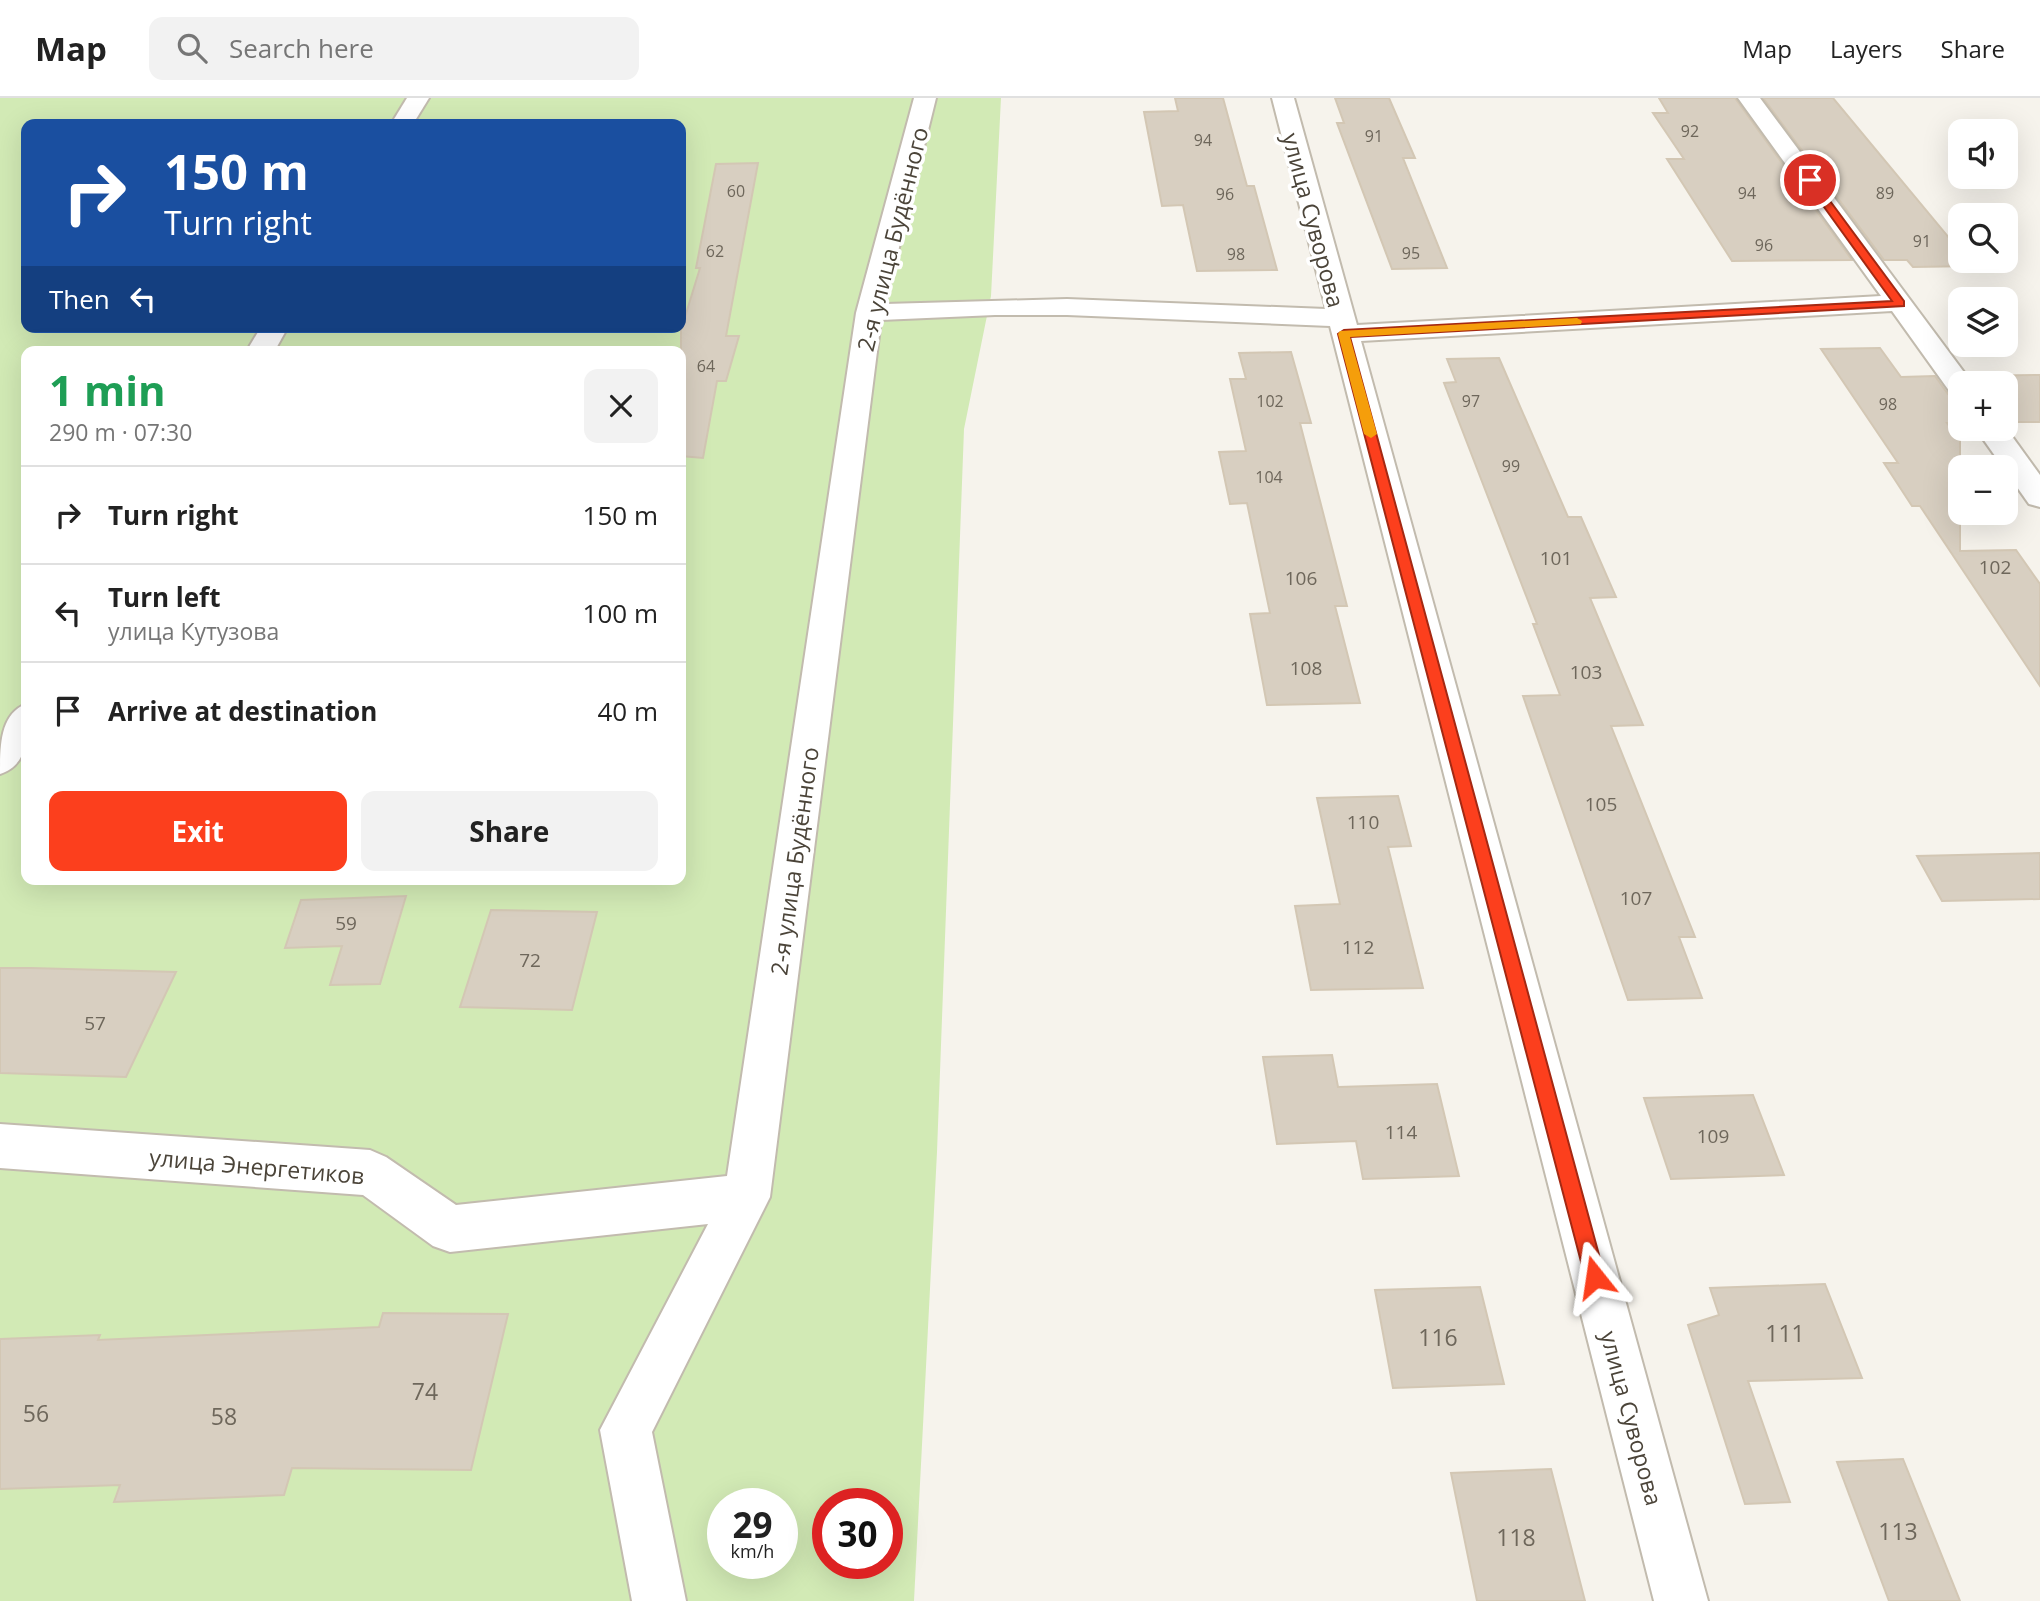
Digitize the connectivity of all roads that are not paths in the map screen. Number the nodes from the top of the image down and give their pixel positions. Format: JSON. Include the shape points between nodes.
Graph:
{"nodes":[{"id":1,"x":418,"y":98,"type":"edge"},
{"id":2,"x":925,"y":98,"type":"edge"},
{"id":3,"x":1283,"y":98,"type":"edge"},
{"id":4,"x":1749,"y":98,"type":"edge"},
{"id":5,"x":405,"y":119,"type":"edge"},
{"id":6,"x":1900,"y":303,"type":"junction"},
{"id":7,"x":869,"y":313,"type":"junction"},
{"id":8,"x":1342,"y":326,"type":"junction"},
{"id":9,"x":1949,"y":371,"type":"edge"},
{"id":10,"x":2000,"y":441,"type":"edge"},
{"id":11,"x":2040,"y":497,"type":"edge"},
{"id":12,"x":21,"y":726,"type":"edge"},
{"id":13,"x":0,"y":759,"type":"edge"},
{"id":14,"x":0,"y":1146,"type":"edge"},
{"id":15,"x":747,"y":1196,"type":"junction"},
{"id":16,"x":659,"y":1601,"type":"edge"},
{"id":17,"x":1681,"y":1601,"type":"edge"}],
"edges":[{"from":1,"to":5,"type":"street"},
{"from":2,"to":7,"type":"street","name":"2-я улица Будённого"},
{"from":3,"to":8,"type":"street","name":"улица Суворова"},
{"from":4,"to":6,"type":"street"},
{"from":6,"to":8,"type":"street"},
{"from":6,"to":9,"type":"street"},
{"from":7,"to":8,"type":"street","via":[[1055,307]]},
{"from":7,"to":15,"type":"street","name":"2-я улица Будённого"},
{"from":8,"to":17,"type":"street","name":"улица Суворова"},
{"from":10,"to":11,"type":"street"},
{"from":12,"to":13,"type":"street"},
{"from":14,"to":15,"type":"street","name":"улица Энергетиков","via":[[370,1173],[450,1229]]},
{"from":15,"to":16,"type":"street","name":"2-я улица Будённого","via":[[626,1430]]}]}
